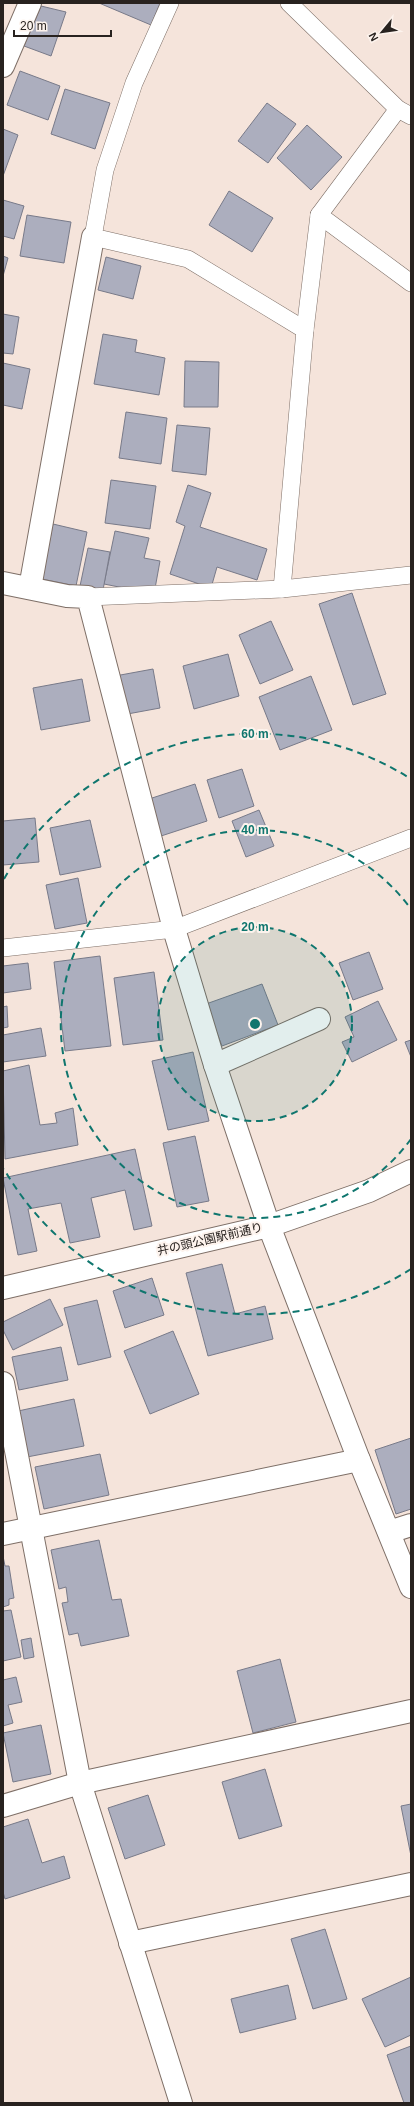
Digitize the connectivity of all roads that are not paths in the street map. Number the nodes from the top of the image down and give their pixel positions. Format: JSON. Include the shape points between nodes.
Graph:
{"nodes":[{"id":1,"x":30,"y":3,"type":"edge"},
{"id":2,"x":170,"y":3,"type":"edge"},
{"id":3,"x":289,"y":3,"type":"edge"},
{"id":4,"x":3,"y":66,"type":"edge"},
{"id":5,"x":404,"y":112,"type":"edge"},
{"id":6,"x":319,"y":214,"type":"junction"},
{"id":7,"x":93,"y":237,"type":"junction"},
{"id":8,"x":411,"y":283,"type":"edge"},
{"id":9,"x":305,"y":330,"type":"junction"},
{"id":10,"x":411,"y":575,"type":"edge"},
{"id":11,"x":3,"y":583,"type":"edge"},
{"id":12,"x":30,"y":588,"type":"junction"},
{"id":13,"x":282,"y":589,"type":"junction"},
{"id":14,"x":88,"y":597,"type":"junction"},
{"id":15,"x":411,"y":838,"type":"edge"},
{"id":16,"x":174,"y":929,"type":"junction"},
{"id":17,"x":3,"y":948,"type":"edge"},
{"id":18,"x":319,"y":1020,"type":"dead end"},
{"id":19,"x":215,"y":1065,"type":"junction"},
{"id":20,"x":411,"y":1170,"type":"edge"},
{"id":21,"x":269,"y":1226,"type":"junction"},
{"id":22,"x":3,"y":1288,"type":"edge"},
{"id":23,"x":3,"y":1383,"type":"edge"},
{"id":24,"x":359,"y":1460,"type":"junction"},
{"id":25,"x":411,"y":1525,"type":"edge"},
{"id":26,"x":31,"y":1528,"type":"junction"},
{"id":27,"x":389,"y":1532,"type":"junction"},
{"id":28,"x":3,"y":1534,"type":"edge"},
{"id":29,"x":411,"y":1587,"type":"edge"},
{"id":30,"x":411,"y":1711,"type":"edge"},
{"id":31,"x":80,"y":1783,"type":"junction"},
{"id":32,"x":3,"y":1806,"type":"edge"},
{"id":33,"x":411,"y":1884,"type":"edge"},
{"id":34,"x":130,"y":1943,"type":"junction"},
{"id":35,"x":181,"y":2103,"type":"edge"}],
"edges":[{"from":1,"to":4,"type":"street"},
{"from":2,"to":7,"type":"lane","via":[[134,83],[105,170]]},
{"from":3,"to":5,"type":"lane"},
{"from":5,"to":6,"type":"lane"},
{"from":6,"to":8,"type":"lane"},
{"from":6,"to":9,"type":"lane"},
{"from":7,"to":9,"type":"lane","via":[[188,259]]},
{"from":7,"to":12,"type":"street"},
{"from":9,"to":13,"type":"lane"},
{"from":10,"to":13,"type":"lane"},
{"from":11,"to":12,"type":"street"},
{"from":12,"to":14,"type":"street","via":[[67,596]]},
{"from":13,"to":14,"type":"lane"},
{"from":14,"to":16,"type":"street"},
{"from":15,"to":16,"type":"lane"},
{"from":16,"to":17,"type":"lane"},
{"from":16,"to":19,"type":"street"},
{"from":18,"to":19,"type":"street"},
{"from":19,"to":21,"type":"street"},
{"from":20,"to":21,"type":"street","name":"井の頭公園駅前通り","via":[[369,1191]]},
{"from":21,"to":22,"type":"street","name":"井の頭公園駅前通り"},
{"from":21,"to":24,"type":"street"},
{"from":23,"to":26,"type":"street"},
{"from":24,"to":26,"type":"street"},
{"from":24,"to":27,"type":"street"},
{"from":25,"to":27,"type":"street"},
{"from":26,"to":28,"type":"street"},
{"from":26,"to":31,"type":"street"},
{"from":27,"to":29,"type":"street"},
{"from":30,"to":31,"type":"street"},
{"from":31,"to":32,"type":"street"},
{"from":31,"to":34,"type":"street"},
{"from":33,"to":34,"type":"street"},
{"from":34,"to":35,"type":"street"}]}
